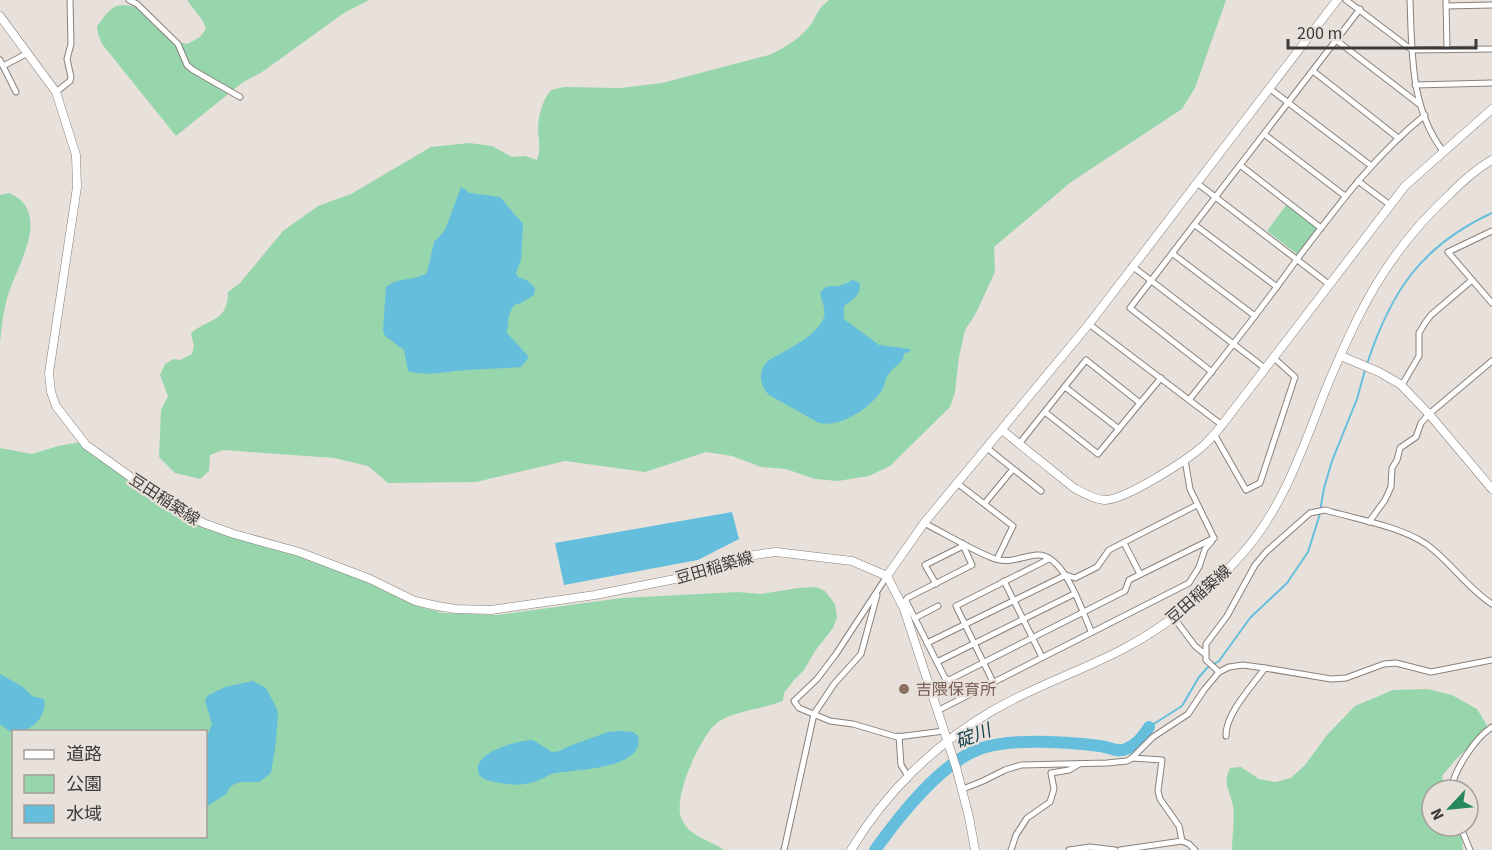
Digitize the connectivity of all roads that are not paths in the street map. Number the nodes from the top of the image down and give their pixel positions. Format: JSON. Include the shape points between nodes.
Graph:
{"nodes":[{"id":1,"x":70,"y":0,"type":"edge"},
{"id":2,"x":129,"y":0,"type":"edge"},
{"id":3,"x":1337,"y":0,"type":"edge"},
{"id":4,"x":1346,"y":0,"type":"edge"},
{"id":5,"x":1410,"y":0,"type":"edge"},
{"id":6,"x":1446,"y":3,"type":"edge"},
{"id":7,"x":1492,"y":5,"type":"edge"},
{"id":8,"x":1360,"y":9,"type":"junction"},
{"id":9,"x":0,"y":16,"type":"edge"},
{"id":10,"x":1336,"y":40,"type":"junction"},
{"id":11,"x":1492,"y":49,"type":"edge"},
{"id":12,"x":1412,"y":50,"type":"junction"},
{"id":13,"x":1447,"y":50,"type":"junction"},
{"id":14,"x":29,"y":53,"type":"junction"},
{"id":15,"x":2,"y":63,"type":"edge"},
{"id":16,"x":1313,"y":71,"type":"junction"},
{"id":17,"x":1492,"y":83,"type":"edge"},
{"id":18,"x":1415,"y":85,"type":"junction"},
{"id":19,"x":1269,"y":88,"type":"junction"},
{"id":20,"x":16,"y":92,"type":"dead end"},
{"id":21,"x":56,"y":92,"type":"junction"},
{"id":22,"x":240,"y":97,"type":"dead end"},
{"id":23,"x":1288,"y":103,"type":"junction"},
{"id":24,"x":1419,"y":104,"type":"junction"},
{"id":25,"x":1492,"y":109,"type":"edge"},
{"id":26,"x":1425,"y":115,"type":"junction"},
{"id":27,"x":1264,"y":134,"type":"junction"},
{"id":28,"x":1397,"y":137,"type":"junction"},
{"id":29,"x":1443,"y":151,"type":"junction"},
{"id":30,"x":1492,"y":160,"type":"edge"},
{"id":31,"x":1240,"y":165,"type":"junction"},
{"id":32,"x":1370,"y":165,"type":"junction"},
{"id":33,"x":1358,"y":181,"type":"junction"},
{"id":34,"x":1197,"y":183,"type":"junction"},
{"id":35,"x":1345,"y":196,"type":"junction"},
{"id":36,"x":1216,"y":197,"type":"junction"},
{"id":37,"x":1390,"y":205,"type":"junction"},
{"id":38,"x":1194,"y":225,"type":"junction"},
{"id":39,"x":1321,"y":228,"type":"junction"},
{"id":40,"x":1492,"y":231,"type":"edge"},
{"id":41,"x":1173,"y":254,"type":"junction"},
{"id":42,"x":1298,"y":259,"type":"junction"},
{"id":43,"x":1132,"y":266,"type":"junction"},
{"id":44,"x":1472,"y":280,"type":"junction"},
{"id":45,"x":1151,"y":281,"type":"junction"},
{"id":46,"x":1330,"y":285,"type":"junction"},
{"id":47,"x":1277,"y":287,"type":"junction"},
{"id":48,"x":1492,"y":303,"type":"edge"},
{"id":49,"x":1255,"y":316,"type":"junction"},
{"id":50,"x":1089,"y":324,"type":"junction"},
{"id":51,"x":1234,"y":344,"type":"junction"},
{"id":52,"x":1341,"y":356,"type":"junction"},
{"id":53,"x":1274,"y":358,"type":"junction"},
{"id":54,"x":1492,"y":362,"type":"edge"},
{"id":55,"x":1266,"y":369,"type":"junction"},
{"id":56,"x":1212,"y":372,"type":"junction"},
{"id":57,"x":1161,"y":378,"type":"junction"},
{"id":58,"x":1401,"y":385,"type":"junction"},
{"id":59,"x":1065,"y":387,"type":"junction"},
{"id":60,"x":1189,"y":400,"type":"junction"},
{"id":61,"x":1140,"y":403,"type":"junction"},
{"id":62,"x":1045,"y":412,"type":"junction"},
{"id":63,"x":1429,"y":414,"type":"junction"},
{"id":64,"x":1222,"y":425,"type":"junction"},
{"id":65,"x":1119,"y":429,"type":"junction"},
{"id":66,"x":1002,"y":430,"type":"junction"},
{"id":67,"x":1214,"y":434,"type":"junction"},
{"id":68,"x":1019,"y":444,"type":"junction"},
{"id":69,"x":987,"y":448,"type":"junction"},
{"id":70,"x":1185,"y":460,"type":"junction"},
{"id":71,"x":1013,"y":469,"type":"junction"},
{"id":72,"x":957,"y":483,"type":"junction"},
{"id":73,"x":1492,"y":489,"type":"edge"},
{"id":74,"x":1041,"y":491,"type":"dead end"},
{"id":75,"x":985,"y":503,"type":"junction"},
{"id":76,"x":1197,"y":505,"type":"junction"},
{"id":77,"x":1369,"y":522,"type":"junction"},
{"id":78,"x":924,"y":523,"type":"junction"},
{"id":79,"x":1214,"y":538,"type":"junction"},
{"id":80,"x":1124,"y":543,"type":"junction"},
{"id":81,"x":962,"y":544,"type":"junction"},
{"id":82,"x":997,"y":559,"type":"junction"},
{"id":83,"x":1049,"y":559,"type":"junction"},
{"id":84,"x":1140,"y":574,"type":"junction"},
{"id":85,"x":1066,"y":575,"type":"junction"},
{"id":86,"x":887,"y":576,"type":"junction"},
{"id":87,"x":1004,"y":581,"type":"junction"},
{"id":88,"x":936,"y":584,"type":"junction"},
{"id":89,"x":879,"y":588,"type":"junction"},
{"id":90,"x":1074,"y":594,"type":"junction"},
{"id":91,"x":1013,"y":600,"type":"junction"},
{"id":92,"x":904,"y":601,"type":"junction"},
{"id":93,"x":1492,"y":604,"type":"edge"},
{"id":94,"x":938,"y":606,"type":"dead end"},
{"id":95,"x":1082,"y":612,"type":"junction"},
{"id":96,"x":915,"y":618,"type":"junction"},
{"id":97,"x":1174,"y":618,"type":"junction"},
{"id":98,"x":1023,"y":619,"type":"junction"},
{"id":99,"x":965,"y":624,"type":"junction"},
{"id":100,"x":1092,"y":631,"type":"junction"},
{"id":101,"x":1032,"y":638,"type":"junction"},
{"id":102,"x":927,"y":643,"type":"junction"},
{"id":103,"x":974,"y":643,"type":"junction"},
{"id":104,"x":1205,"y":654,"type":"junction"},
{"id":105,"x":1042,"y":657,"type":"junction"},
{"id":106,"x":1492,"y":660,"type":"edge"},
{"id":107,"x":937,"y":662,"type":"junction"},
{"id":108,"x":984,"y":662,"type":"junction"},
{"id":109,"x":1265,"y":668,"type":"junction"},
{"id":110,"x":1219,"y":672,"type":"junction"},
{"id":111,"x":993,"y":682,"type":"junction"},
{"id":112,"x":937,"y":711,"type":"junction"},
{"id":113,"x":814,"y":714,"type":"junction"},
{"id":114,"x":1492,"y":727,"type":"edge"},
{"id":115,"x":944,"y":731,"type":"junction"},
{"id":116,"x":899,"y":736,"type":"junction"},
{"id":117,"x":1226,"y":736,"type":"dead end"},
{"id":118,"x":947,"y":741,"type":"junction"},
{"id":119,"x":1132,"y":758,"type":"junction"},
{"id":120,"x":1080,"y":764,"type":"junction"},
{"id":121,"x":908,"y":776,"type":"junction"},
{"id":122,"x":1453,"y":778,"type":"edge"},
{"id":123,"x":963,"y":789,"type":"junction"},
{"id":124,"x":1182,"y":841,"type":"junction"},
{"id":125,"x":784,"y":850,"type":"edge"},
{"id":126,"x":851,"y":850,"type":"edge"},
{"id":127,"x":975,"y":850,"type":"edge"},
{"id":128,"x":1011,"y":850,"type":"edge"},
{"id":129,"x":1069,"y":850,"type":"edge"},
{"id":130,"x":1114,"y":850,"type":"edge"},
{"id":131,"x":1120,"y":850,"type":"edge"},
{"id":132,"x":1195,"y":850,"type":"edge"}],
"edges":[{"from":1,"to":21,"type":"street","via":[[71,44],[67,59],[71,77]]},
{"from":2,"to":22,"type":"street","via":[[178,44],[193,70]]},
{"from":3,"to":19,"type":"main road"},
{"from":4,"to":8,"type":"street"},
{"from":5,"to":12,"type":"street"},
{"from":6,"to":7,"type":"street"},
{"from":6,"to":13,"type":"street"},
{"from":8,"to":10,"type":"street"},
{"from":8,"to":12,"type":"street"},
{"from":9,"to":14,"type":"main road","name":"豆田稲築線"},
{"from":10,"to":16,"type":"street"},
{"from":10,"to":24,"type":"street"},
{"from":11,"to":13,"type":"street"},
{"from":12,"to":13,"type":"street"},
{"from":12,"to":18,"type":"street"},
{"from":14,"to":15,"type":"street"},
{"from":14,"to":21,"type":"main road","name":"豆田稲築線"},
{"from":15,"to":20,"type":"street"},
{"from":16,"to":23,"type":"street"},
{"from":16,"to":28,"type":"street"},
{"from":17,"to":18,"type":"street"},
{"from":18,"to":24,"type":"street"},
{"from":19,"to":23,"type":"street"},
{"from":19,"to":34,"type":"main road"},
{"from":21,"to":86,"type":"main road","name":"豆田稲築線","via":[[76,155],[77,187],[50,365],[51,392],[56,406],[86,445],[203,524],[298,552],[415,601],[456,609],[491,610],[595,595],[705,573],[754,555],[776,552],[852,561]]},
{"from":23,"to":27,"type":"street"},
{"from":23,"to":32,"type":"street"},
{"from":24,"to":26,"type":"street"},
{"from":25,"to":29,"type":"main road"},
{"from":26,"to":28,"type":"street"},
{"from":26,"to":29,"type":"street"},
{"from":27,"to":31,"type":"street"},
{"from":27,"to":35,"type":"street"},
{"from":28,"to":32,"type":"street"},
{"from":29,"to":37,"type":"main road"},
{"from":30,"to":52,"type":"main road","name":"豆田稲築線","via":[[1468,177],[1408,238],[1368,298]]},
{"from":31,"to":36,"type":"street"},
{"from":31,"to":39,"type":"street"},
{"from":32,"to":33,"type":"street"},
{"from":33,"to":35,"type":"street"},
{"from":33,"to":37,"type":"street"},
{"from":34,"to":36,"type":"street"},
{"from":34,"to":43,"type":"main road"},
{"from":35,"to":39,"type":"street"},
{"from":36,"to":38,"type":"street"},
{"from":36,"to":42,"type":"street"},
{"from":37,"to":46,"type":"main road"},
{"from":38,"to":41,"type":"street"},
{"from":38,"to":47,"type":"street"},
{"from":39,"to":42,"type":"street"},
{"from":40,"to":44,"type":"street","via":[[1448,252]]},
{"from":41,"to":45,"type":"street"},
{"from":41,"to":49,"type":"street"},
{"from":42,"to":46,"type":"street"},
{"from":42,"to":47,"type":"street"},
{"from":43,"to":45,"type":"street"},
{"from":43,"to":50,"type":"main road"},
{"from":44,"to":48,"type":"street"},
{"from":44,"to":58,"type":"street","via":[[1425,323],[1419,333],[1417,363]]},
{"from":45,"to":51,"type":"street"},
{"from":45,"to":56,"type":"street","via":[[1130,308]]},
{"from":46,"to":53,"type":"main road"},
{"from":47,"to":49,"type":"street"},
{"from":49,"to":51,"type":"street"},
{"from":50,"to":57,"type":"street"},
{"from":50,"to":66,"type":"main road"},
{"from":51,"to":55,"type":"street"},
{"from":51,"to":56,"type":"street"},
{"from":52,"to":58,"type":"main road"},
{"from":52,"to":97,"type":"main road","name":"豆田稲築線","via":[[1305,445],[1268,520],[1222,577]]},
{"from":53,"to":55,"type":"main road"},
{"from":53,"to":67,"type":"street","via":[[1295,377],[1260,483],[1246,490]]},
{"from":54,"to":63,"type":"street"},
{"from":55,"to":64,"type":"main road"},
{"from":56,"to":60,"type":"street"},
{"from":57,"to":60,"type":"street"},
{"from":57,"to":61,"type":"street"},
{"from":58,"to":63,"type":"main road"},
{"from":59,"to":61,"type":"street","via":[[1086,360]]},
{"from":59,"to":62,"type":"street"},
{"from":59,"to":65,"type":"street"},
{"from":60,"to":64,"type":"street"},
{"from":61,"to":65,"type":"street"},
{"from":62,"to":65,"type":"street","via":[[1098,454]]},
{"from":62,"to":68,"type":"street"},
{"from":63,"to":73,"type":"main road"},
{"from":63,"to":77,"type":"street","via":[[1420,423],[1416,437],[1400,448],[1392,468],[1391,487]]},
{"from":64,"to":67,"type":"main road"},
{"from":66,"to":68,"type":"main road"},
{"from":66,"to":69,"type":"main road"},
{"from":67,"to":70,"type":"main road"},
{"from":68,"to":70,"type":"main road","via":[[1074,488],[1102,500],[1120,497]]},
{"from":69,"to":71,"type":"street"},
{"from":69,"to":72,"type":"main road"},
{"from":70,"to":76,"type":"street"},
{"from":71,"to":74,"type":"street"},
{"from":71,"to":75,"type":"street"},
{"from":72,"to":75,"type":"street"},
{"from":72,"to":78,"type":"main road"},
{"from":75,"to":82,"type":"street","via":[[1013,526]]},
{"from":76,"to":79,"type":"street"},
{"from":76,"to":80,"type":"street"},
{"from":77,"to":93,"type":"street","via":[[1411,535],[1427,545]]},
{"from":77,"to":104,"type":"street","via":[[1325,510],[1310,513],[1255,566],[1206,644]]},
{"from":78,"to":81,"type":"street"},
{"from":78,"to":86,"type":"main road"},
{"from":79,"to":84,"type":"street"},
{"from":79,"to":100,"type":"street","via":[[1189,583]]},
{"from":80,"to":84,"type":"street"},
{"from":80,"to":85,"type":"street","via":[[1109,550],[1094,570],[1075,578]]},
{"from":81,"to":82,"type":"street"},
{"from":81,"to":88,"type":"street","via":[[926,565]]},
{"from":81,"to":88,"type":"street","via":[[972,565]]},
{"from":82,"to":83,"type":"street","via":[[1042,555]]},
{"from":83,"to":85,"type":"street"},
{"from":83,"to":87,"type":"street"},
{"from":84,"to":95,"type":"street","via":[[1129,580],[1125,591]]},
{"from":85,"to":90,"type":"street"},
{"from":85,"to":91,"type":"street"},
{"from":86,"to":89,"type":"street"},
{"from":86,"to":92,"type":"main road"},
{"from":87,"to":91,"type":"street"},
{"from":87,"to":99,"type":"street","via":[[956,606]]},
{"from":88,"to":92,"type":"street"},
{"from":89,"to":113,"type":"street","via":[[861,654]]},
{"from":89,"to":113,"type":"street","via":[[817,679],[794,701],[799,708]]},
{"from":90,"to":95,"type":"street"},
{"from":90,"to":98,"type":"street"},
{"from":91,"to":98,"type":"street"},
{"from":91,"to":99,"type":"street"},
{"from":92,"to":96,"type":"street"},
{"from":92,"to":112,"type":"main road"},
{"from":94,"to":96,"type":"street"},
{"from":95,"to":100,"type":"street"},
{"from":95,"to":101,"type":"street"},
{"from":96,"to":102,"type":"street"},
{"from":97,"to":104,"type":"street"},
{"from":97,"to":118,"type":"main road","name":"豆田稲築線","via":[[1123,649],[1006,703]]},
{"from":98,"to":101,"type":"street"},
{"from":98,"to":103,"type":"street"},
{"from":99,"to":102,"type":"street"},
{"from":99,"to":103,"type":"street"},
{"from":100,"to":105,"type":"street"},
{"from":101,"to":105,"type":"street"},
{"from":101,"to":108,"type":"street"},
{"from":102,"to":107,"type":"street"},
{"from":103,"to":107,"type":"street"},
{"from":103,"to":108,"type":"street"},
{"from":104,"to":110,"type":"street","via":[[1209,665]]},
{"from":105,"to":111,"type":"street"},
{"from":106,"to":109,"type":"street","via":[[1431,672],[1384,664],[1346,678],[1331,679]]},
{"from":107,"to":108,"type":"street","via":[[949,680]]},
{"from":108,"to":111,"type":"street"},
{"from":109,"to":110,"type":"street","via":[[1235,666]]},
{"from":109,"to":117,"type":"street","via":[[1232,714]]},
{"from":110,"to":119,"type":"street","via":[[1188,714],[1154,736]]},
{"from":111,"to":112,"type":"street"},
{"from":112,"to":115,"type":"main road"},
{"from":113,"to":116,"type":"street"},
{"from":113,"to":125,"type":"street"},
{"from":114,"to":122,"type":"street","via":[[1481,735]]},
{"from":115,"to":116,"type":"street"},
{"from":115,"to":118,"type":"main road"},
{"from":116,"to":121,"type":"street","via":[[901,765]]},
{"from":118,"to":121,"type":"main road","name":"豆田稲築線"},
{"from":118,"to":123,"type":"main road"},
{"from":119,"to":120,"type":"street"},
{"from":119,"to":124,"type":"street","via":[[1162,760],[1158,791],[1179,826]]},
{"from":120,"to":123,"type":"street","via":[[1018,766]]},
{"from":120,"to":128,"type":"street","via":[[1051,773],[1054,789],[1050,801],[1027,818]]},
{"from":121,"to":126,"type":"main road","name":"豆田稲築線"},
{"from":123,"to":127,"type":"main road"},
{"from":124,"to":131,"type":"street"},
{"from":124,"to":132,"type":"street"},
{"from":129,"to":130,"type":"street"}]}
